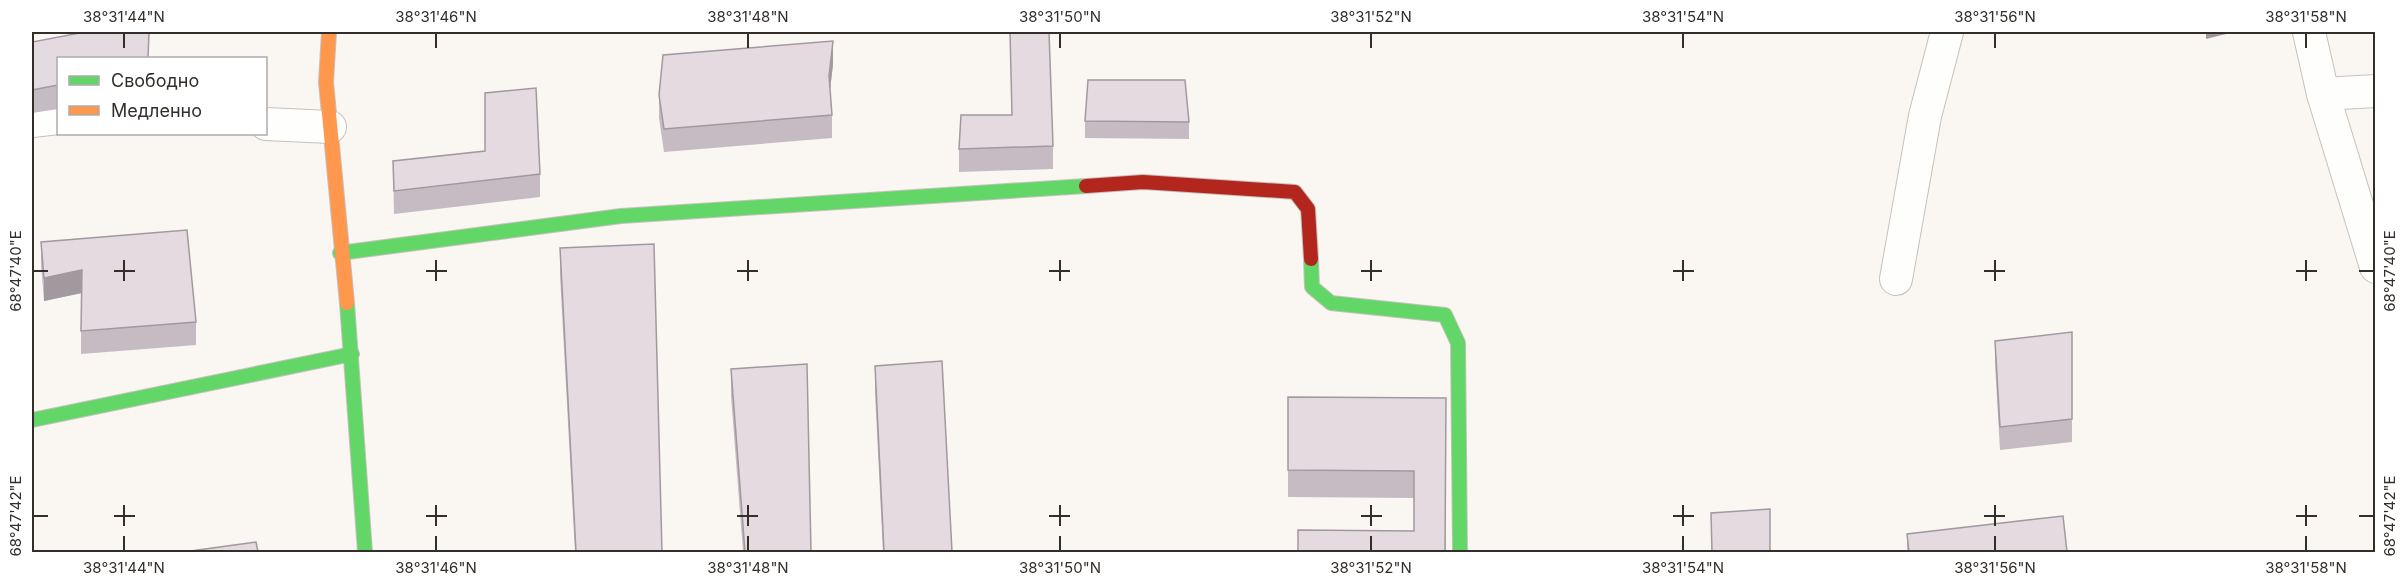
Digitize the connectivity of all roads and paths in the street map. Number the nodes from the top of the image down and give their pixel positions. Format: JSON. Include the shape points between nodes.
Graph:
{"nodes":[{"id":1,"x":329,"y":32,"type":"edge"},
{"id":2,"x":1947,"y":32,"type":"edge"},
{"id":3,"x":2309,"y":32,"type":"edge"},
{"id":4,"x":2376,"y":91,"type":"edge"},
{"id":5,"x":2323,"y":94,"type":"junction"},
{"id":6,"x":57,"y":118,"type":"edge"},
{"id":7,"x":32,"y":121,"type":"edge"},
{"id":8,"x":267,"y":124,"type":"edge"},
{"id":9,"x":330,"y":127,"type":"junction"},
{"id":10,"x":340,"y":253,"type":"junction"},
{"id":11,"x":2376,"y":267,"type":"edge"},
{"id":12,"x":1896,"y":279,"type":"dead end"},
{"id":13,"x":352,"y":354,"type":"junction"},
{"id":14,"x":32,"y":420,"type":"edge"},
{"id":15,"x":365,"y":552,"type":"edge"},
{"id":16,"x":1460,"y":552,"type":"edge"}],
"edges":[{"from":1,"to":9,"type":"street","via":[[326,82]]},
{"from":2,"to":12,"type":"street","via":[[1925,116]]},
{"from":3,"to":5,"type":"street"},
{"from":4,"to":5,"type":"street"},
{"from":5,"to":11,"type":"street"},
{"from":6,"to":7,"type":"street"},
{"from":8,"to":9,"type":"street"},
{"from":9,"to":10,"type":"street"},
{"from":10,"to":13,"type":"street"},
{"from":10,"to":16,"type":"street","via":[[621,216],[1143,182],[1295,192],[1308,209],[1312,287],[1331,303],[1445,315],[1454,334],[1458,343]]},
{"from":13,"to":14,"type":"street"},
{"from":13,"to":15,"type":"street"}]}
